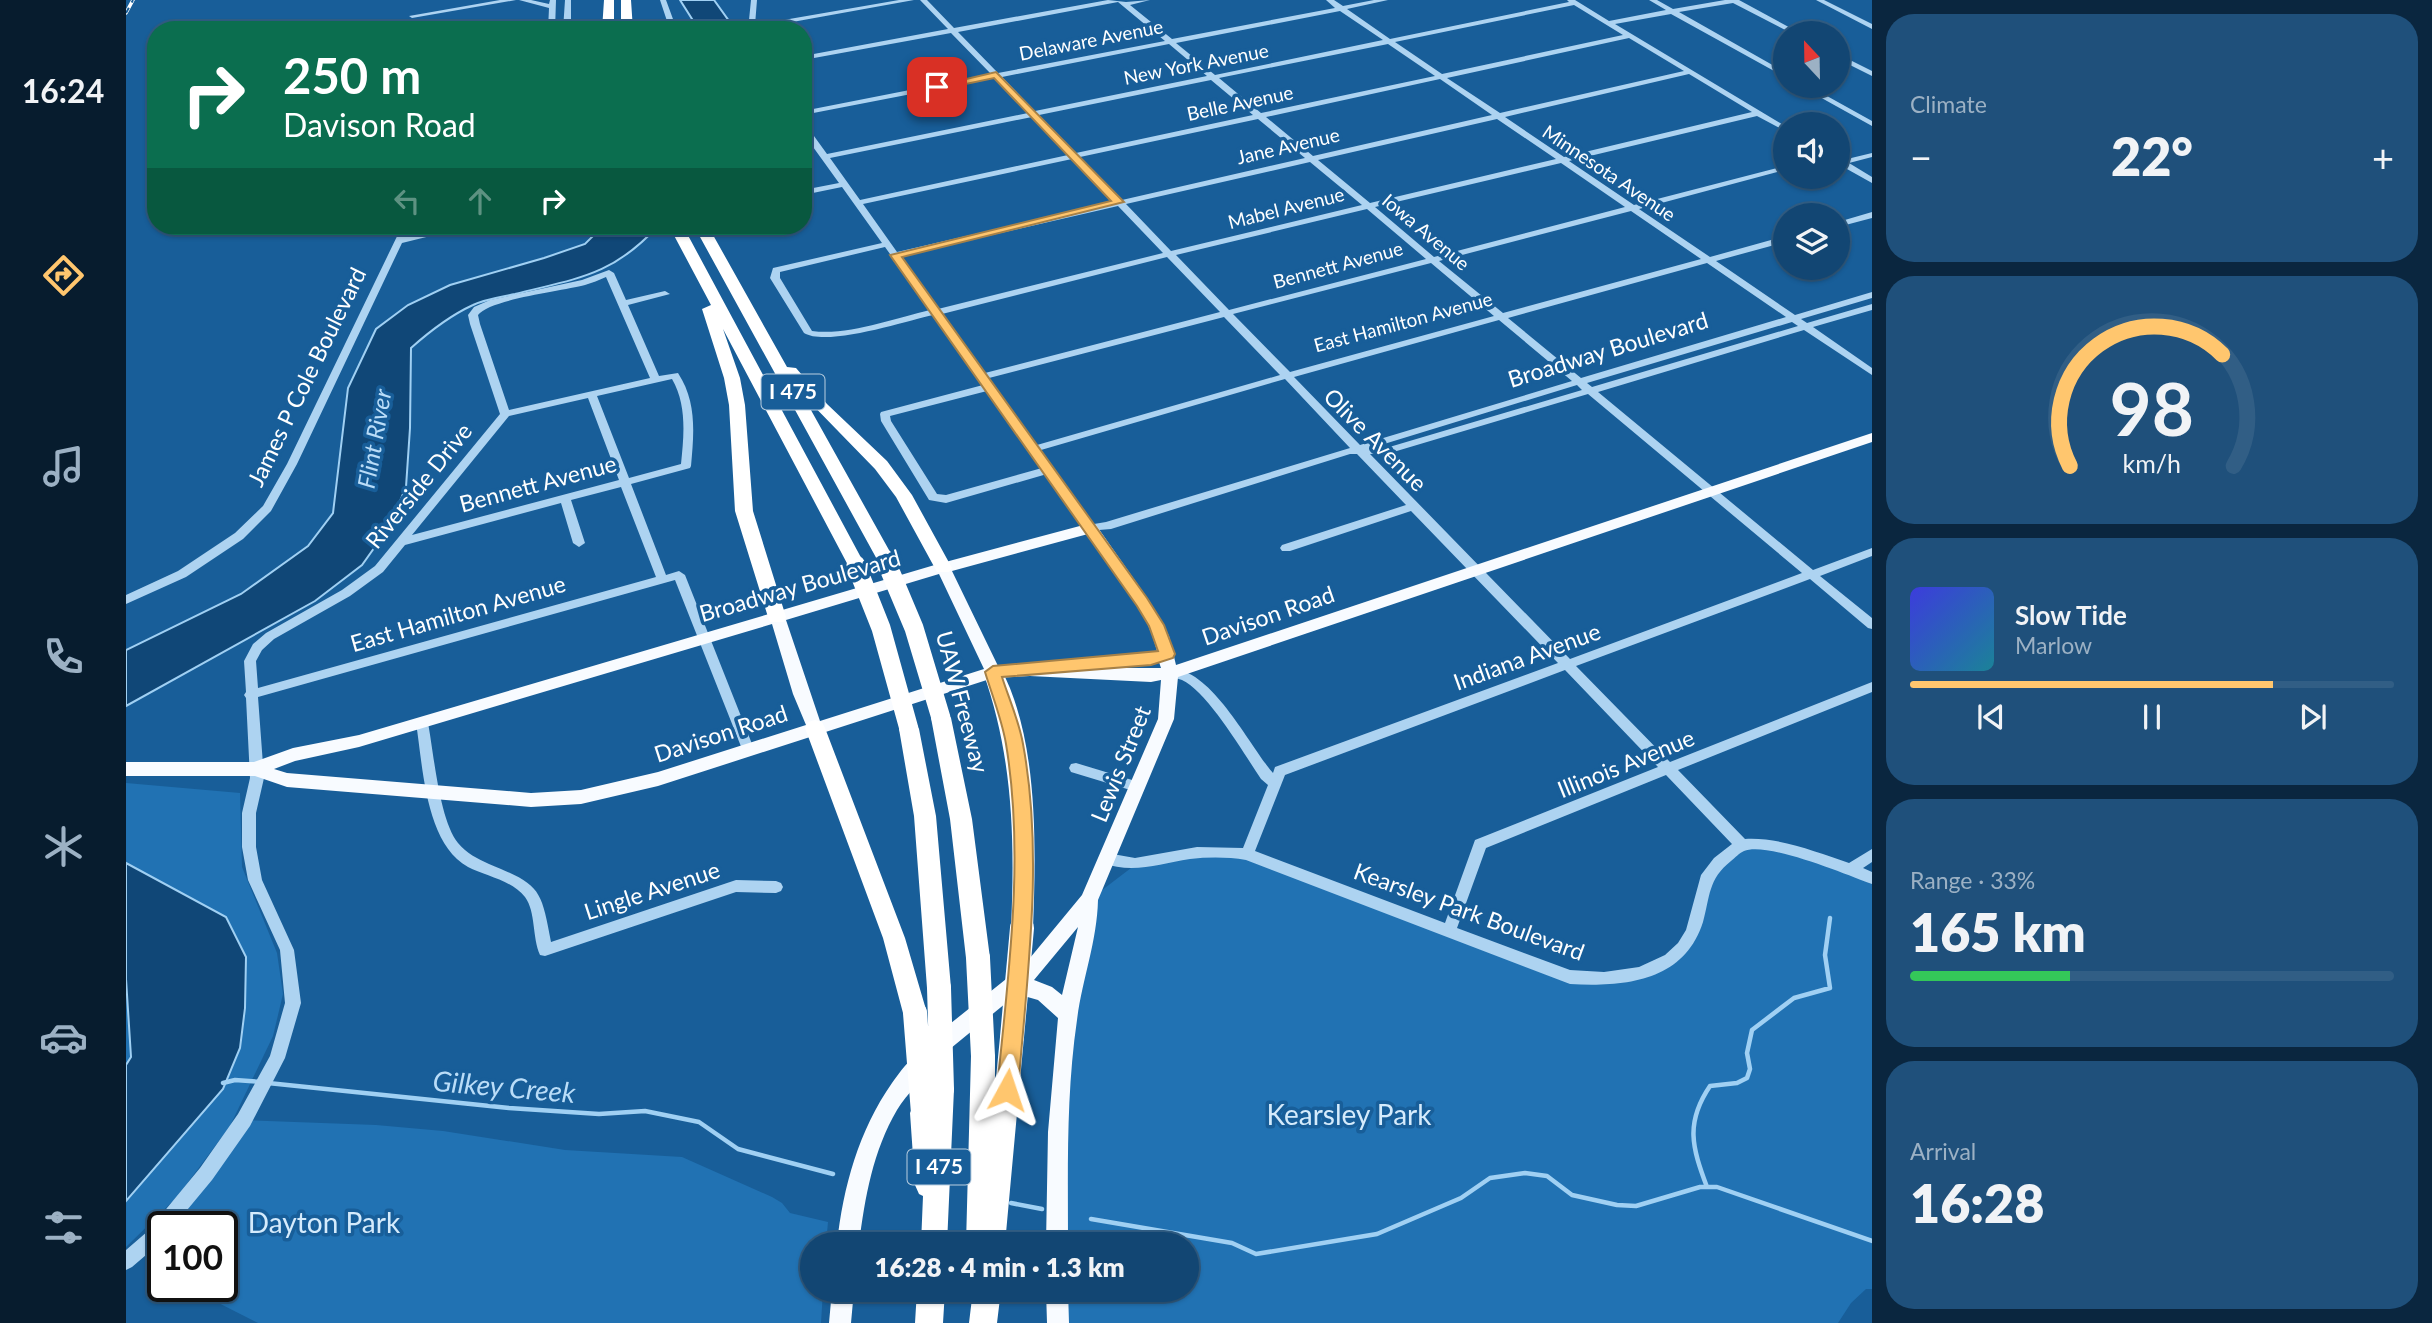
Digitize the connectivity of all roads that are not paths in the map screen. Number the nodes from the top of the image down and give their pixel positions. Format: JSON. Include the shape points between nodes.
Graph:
{"nodes":[{"id":1,"x":513,"y":0,"type":"edge"},
{"id":2,"x":522,"y":0,"type":"edge"},
{"id":3,"x":568,"y":0,"type":"edge"},
{"id":4,"x":609,"y":0,"type":"edge"},
{"id":5,"x":626,"y":0,"type":"edge"},
{"id":6,"x":663,"y":0,"type":"edge"},
{"id":7,"x":754,"y":0,"type":"edge"},
{"id":8,"x":911,"y":0,"type":"edge"},
{"id":9,"x":923,"y":0,"type":"edge"},
{"id":10,"x":1147,"y":0,"type":"edge"},
{"id":11,"x":1329,"y":0,"type":"edge"},
{"id":12,"x":1385,"y":0,"type":"edge"},
{"id":13,"x":1652,"y":0,"type":"edge"},
{"id":14,"x":1735,"y":0,"type":"edge"},
{"id":15,"x":1819,"y":0,"type":"edge"},
{"id":16,"x":1121,"y":1,"type":"edge"},
{"id":17,"x":1572,"y":2,"type":"edge"},
{"id":18,"x":552,"y":4,"type":"edge"},
{"id":19,"x":1341,"y":8,"type":"junction"},
{"id":20,"x":1671,"y":11,"type":"junction"},
{"id":21,"x":412,"y":16,"type":"dead end"},
{"id":22,"x":567,"y":21,"type":"edge"},
{"id":23,"x":608,"y":21,"type":"edge"},
{"id":24,"x":627,"y":21,"type":"edge"},
{"id":25,"x":671,"y":21,"type":"edge"},
{"id":26,"x":752,"y":21,"type":"edge"},
{"id":27,"x":795,"y":21,"type":"edge"},
{"id":28,"x":1774,"y":21,"type":"edge"},
{"id":29,"x":1607,"y":23,"type":"junction"},
{"id":30,"x":1872,"y":27,"type":"edge"},
{"id":31,"x":953,"y":30,"type":"junction"},
{"id":32,"x":1629,"y":36,"type":"junction"},
{"id":33,"x":1169,"y":41,"type":"junction"},
{"id":34,"x":1388,"y":41,"type":"junction"},
{"id":35,"x":812,"y":56,"type":"edge"},
{"id":36,"x":1850,"y":62,"type":"edge"},
{"id":37,"x":1773,"y":68,"type":"edge"},
{"id":38,"x":1689,"y":72,"type":"junction"},
{"id":39,"x":1872,"y":74,"type":"edge"},
{"id":40,"x":996,"y":75,"type":"junction"},
{"id":41,"x":1440,"y":76,"type":"junction"},
{"id":42,"x":1212,"y":77,"type":"junction"},
{"id":43,"x":1825,"y":98,"type":"edge"},
{"id":44,"x":812,"y":111,"type":"edge"},
{"id":45,"x":1033,"y":113,"type":"junction"},
{"id":46,"x":1759,"y":113,"type":"junction"},
{"id":47,"x":1259,"y":116,"type":"junction"},
{"id":48,"x":1498,"y":116,"type":"junction"},
{"id":49,"x":1773,"y":122,"type":"edge"},
{"id":50,"x":1872,"y":124,"type":"edge"},
{"id":51,"x":812,"y":139,"type":"edge"},
{"id":52,"x":1073,"y":155,"type":"junction"},
{"id":53,"x":1872,"y":155,"type":"edge"},
{"id":54,"x":825,"y":157,"type":"junction"},
{"id":55,"x":1311,"y":158,"type":"junction"},
{"id":56,"x":1562,"y":160,"type":"junction"},
{"id":57,"x":1850,"y":160,"type":"edge"},
{"id":58,"x":1850,"y":168,"type":"edge"},
{"id":59,"x":1773,"y":171,"type":"edge"},
{"id":60,"x":1872,"y":181,"type":"edge"},
{"id":61,"x":844,"y":184,"type":"junction"},
{"id":62,"x":812,"y":190,"type":"edge"},
{"id":63,"x":1118,"y":202,"type":"junction"},
{"id":64,"x":858,"y":203,"type":"junction"},
{"id":65,"x":1368,"y":206,"type":"junction"},
{"id":66,"x":1631,"y":207,"type":"junction"},
{"id":67,"x":1872,"y":215,"type":"edge"},
{"id":68,"x":1850,"y":221,"type":"edge"},
{"id":69,"x":401,"y":235,"type":"edge"},
{"id":70,"x":426,"y":235,"type":"edge"},
{"id":71,"x":706,"y":235,"type":"edge"},
{"id":72,"x":683,"y":239,"type":"edge"},
{"id":73,"x":398,"y":241,"type":"junction"},
{"id":74,"x":1773,"y":242,"type":"edge"},
{"id":75,"x":887,"y":244,"type":"junction"},
{"id":76,"x":1169,"y":254,"type":"junction"},
{"id":77,"x":895,"y":255,"type":"junction"},
{"id":78,"x":1431,"y":258,"type":"junction"},
{"id":79,"x":1708,"y":261,"type":"junction"},
{"id":80,"x":665,"y":294,"type":"dead end"},
{"id":81,"x":1872,"y":295,"type":"edge"},
{"id":82,"x":622,"y":304,"type":"junction"},
{"id":83,"x":1872,"y":307,"type":"edge"},
{"id":84,"x":935,"y":312,"type":"junction"},
{"id":85,"x":1224,"y":312,"type":"junction"},
{"id":86,"x":1502,"y":317,"type":"junction"},
{"id":87,"x":1794,"y":318,"type":"junction"},
{"id":88,"x":1806,"y":327,"type":"junction"},
{"id":89,"x":760,"y":333,"type":"junction"},
{"id":90,"x":820,"y":337,"type":"joint"},
{"id":91,"x":1872,"y":372,"type":"edge"},
{"id":92,"x":1286,"y":376,"type":"junction"},
{"id":93,"x":655,"y":378,"type":"junction"},
{"id":94,"x":985,"y":382,"type":"junction"},
{"id":95,"x":1580,"y":382,"type":"junction"},
{"id":96,"x":1591,"y":391,"type":"junction"},
{"id":97,"x":591,"y":394,"type":"junction"},
{"id":98,"x":505,"y":414,"type":"junction"},
{"id":99,"x":1470,"y":415,"type":"junction"},
{"id":100,"x":1480,"y":424,"type":"junction"},
{"id":101,"x":1872,"y":437,"type":"edge"},
{"id":102,"x":1033,"y":449,"type":"junction"},
{"id":103,"x":1359,"y":450,"type":"junction"},
{"id":104,"x":1048,"y":470,"type":"junction"},
{"id":105,"x":625,"y":482,"type":"junction"},
{"id":106,"x":1712,"y":491,"type":"junction"},
{"id":107,"x":565,"y":499,"type":"junction"},
{"id":108,"x":1414,"y":506,"type":"junction"},
{"id":109,"x":1091,"y":528,"type":"junction"},
{"id":110,"x":401,"y":542,"type":"junction"},
{"id":111,"x":579,"y":543,"type":"dead end"},
{"id":112,"x":1286,"y":548,"type":"dead end"},
{"id":113,"x":1872,"y":552,"type":"edge"},
{"id":114,"x":885,"y":559,"type":"joint"},
{"id":115,"x":943,"y":568,"type":"junction"},
{"id":116,"x":1474,"y":570,"type":"junction"},
{"id":117,"x":1812,"y":574,"type":"junction"},
{"id":118,"x":662,"y":579,"type":"junction"},
{"id":119,"x":126,"y":600,"type":"edge"},
{"id":120,"x":777,"y":617,"type":"junction"},
{"id":121,"x":1872,"y":625,"type":"edge"},
{"id":122,"x":703,"y":639,"type":"junction"},
{"id":123,"x":1167,"y":654,"type":"junction"},
{"id":124,"x":1567,"y":665,"type":"junction"},
{"id":125,"x":1030,"y":670,"type":"junction"},
{"id":126,"x":993,"y":672,"type":"junction"},
{"id":127,"x":1170,"y":673,"type":"junction"},
{"id":128,"x":1872,"y":687,"type":"edge"},
{"id":129,"x":250,"y":695,"type":"junction"},
{"id":130,"x":422,"y":723,"type":"junction"},
{"id":131,"x":815,"y":728,"type":"junction"},
{"id":132,"x":748,"y":749,"type":"junction"},
{"id":133,"x":1076,"y":768,"type":"dead end"},
{"id":134,"x":126,"y":769,"type":"edge"},
{"id":135,"x":255,"y":769,"type":"junction"},
{"id":136,"x":1667,"y":769,"type":"junction"},
{"id":137,"x":1275,"y":783,"type":"junction"},
{"id":138,"x":1137,"y":787,"type":"junction"},
{"id":139,"x":435,"y":793,"type":"junction"},
{"id":140,"x":1742,"y":845,"type":"junction"},
{"id":141,"x":1247,"y":853,"type":"junction"},
{"id":142,"x":1872,"y":855,"type":"edge"},
{"id":143,"x":1107,"y":859,"type":"junction"},
{"id":144,"x":1851,"y":869,"type":"junction"},
{"id":145,"x":1872,"y":878,"type":"edge"},
{"id":146,"x":776,"y":887,"type":"dead end"},
{"id":147,"x":1089,"y":900,"type":"junction"},
{"id":148,"x":1449,"y":931,"type":"junction"},
{"id":149,"x":1014,"y":985,"type":"junction"},
{"id":150,"x":1068,"y":1016,"type":"junction"},
{"id":151,"x":254,"y":1104,"type":"joint"},
{"id":152,"x":850,"y":1232,"type":"edge"},
{"id":153,"x":932,"y":1232,"type":"edge"},
{"id":154,"x":934,"y":1232,"type":"edge"},
{"id":155,"x":979,"y":1232,"type":"edge"},
{"id":156,"x":993,"y":1232,"type":"edge"},
{"id":157,"x":1057,"y":1232,"type":"edge"},
{"id":158,"x":126,"y":1261,"type":"edge"},
{"id":159,"x":842,"y":1302,"type":"edge"},
{"id":160,"x":930,"y":1302,"type":"edge"},
{"id":161,"x":977,"y":1302,"type":"edge"},
{"id":162,"x":985,"y":1302,"type":"edge"},
{"id":163,"x":1058,"y":1302,"type":"edge"},
{"id":164,"x":840,"y":1323,"type":"edge"},
{"id":165,"x":929,"y":1323,"type":"edge"},
{"id":166,"x":976,"y":1323,"type":"edge"},
{"id":167,"x":982,"y":1323,"type":"edge"},
{"id":168,"x":1058,"y":1323,"type":"edge"}],
"edges":[{"from":1,"to":21,"type":"street"},
{"from":2,"to":18,"type":"street"},
{"from":3,"to":22,"type":"street"},
{"from":4,"to":23,"type":"highway"},
{"from":5,"to":24,"type":"highway"},
{"from":6,"to":25,"type":"street"},
{"from":7,"to":26,"type":"street"},
{"from":8,"to":27,"type":"street"},
{"from":9,"to":31,"type":"street","name":"Olive Avenue"},
{"from":10,"to":16,"type":"street"},
{"from":11,"to":19,"type":"street","name":"Minnesota Avenue"},
{"from":12,"to":19,"type":"street","name":"Delaware Avenue"},
{"from":13,"to":20,"type":"street"},
{"from":14,"to":20,"type":"street"},
{"from":14,"to":28,"type":"street"},
{"from":15,"to":30,"type":"street"},
{"from":16,"to":31,"type":"street"},
{"from":16,"to":33,"type":"street","name":"Iowa Avenue"},
{"from":17,"to":29,"type":"street"},
{"from":17,"to":34,"type":"street","name":"New York Avenue"},
{"from":19,"to":33,"type":"street","name":"Delaware Avenue"},
{"from":19,"to":34,"type":"street","name":"Minnesota Avenue"},
{"from":20,"to":29,"type":"street"},
{"from":20,"to":37,"type":"street"},
{"from":29,"to":32,"type":"street"},
{"from":31,"to":35,"type":"street"},
{"from":31,"to":40,"type":"street","name":"Olive Avenue"},
{"from":32,"to":38,"type":"street"},
{"from":32,"to":41,"type":"street","name":"Belle Avenue"},
{"from":33,"to":40,"type":"street","name":"Delaware Avenue"},
{"from":33,"to":42,"type":"street","name":"Iowa Avenue"},
{"from":34,"to":41,"type":"street","name":"Minnesota Avenue"},
{"from":34,"to":42,"type":"street","name":"New York Avenue"},
{"from":36,"to":39,"type":"street"},
{"from":38,"to":46,"type":"street"},
{"from":38,"to":48,"type":"street","name":"Jane Avenue"},
{"from":40,"to":44,"type":"street","name":"Delaware Avenue"},
{"from":40,"to":45,"type":"street","name":"Olive Avenue"},
{"from":41,"to":47,"type":"street","name":"Belle Avenue"},
{"from":41,"to":48,"type":"street","name":"Minnesota Avenue"},
{"from":42,"to":45,"type":"street","name":"New York Avenue"},
{"from":42,"to":47,"type":"street","name":"Iowa Avenue"},
{"from":43,"to":50,"type":"street"},
{"from":45,"to":52,"type":"street","name":"Olive Avenue"},
{"from":45,"to":54,"type":"street","name":"New York Avenue"},
{"from":46,"to":49,"type":"street"},
{"from":46,"to":56,"type":"street","name":"Mabel Avenue"},
{"from":47,"to":52,"type":"street","name":"Belle Avenue"},
{"from":47,"to":55,"type":"street","name":"Iowa Avenue"},
{"from":48,"to":55,"type":"street","name":"Jane Avenue"},
{"from":48,"to":56,"type":"street","name":"Minnesota Avenue"},
{"from":51,"to":54,"type":"street","name":"Lewis Street"},
{"from":52,"to":63,"type":"street","name":"Olive Avenue"},
{"from":52,"to":64,"type":"street","name":"Belle Avenue"},
{"from":53,"to":57,"type":"street"},
{"from":54,"to":61,"type":"street","name":"Lewis Street"},
{"from":55,"to":63,"type":"street","name":"Jane Avenue"},
{"from":55,"to":65,"type":"street","name":"Iowa Avenue"},
{"from":56,"to":65,"type":"street","name":"Mabel Avenue"},
{"from":56,"to":66,"type":"street","name":"Minnesota Avenue"},
{"from":58,"to":60,"type":"street"},
{"from":59,"to":66,"type":"street","name":"Bennett Avenue"},
{"from":61,"to":62,"type":"street"},
{"from":61,"to":64,"type":"street","name":"Lewis Street"},
{"from":63,"to":76,"type":"street","name":"Olive Avenue"},
{"from":63,"to":77,"type":"street","name":"Jane Avenue"},
{"from":64,"to":75,"type":"street","name":"Lewis Street"},
{"from":65,"to":76,"type":"street","name":"Mabel Avenue"},
{"from":65,"to":78,"type":"street","name":"Iowa Avenue"},
{"from":66,"to":78,"type":"street","name":"Bennett Avenue"},
{"from":66,"to":79,"type":"street","name":"Minnesota Avenue"},
{"from":67,"to":68,"type":"street"},
{"from":69,"to":73,"type":"street","name":"James P Cole Boulevard"},
{"from":70,"to":73,"type":"street"},
{"from":71,"to":89,"type":"highway","name":"UAW Freeway","number":"I 475"},
{"from":72,"to":120,"type":"highway","via":[[733,378],[744,511]]},
{"from":72,"to":154,"type":"highway","number":"I 475","bridge":true,"via":[[856,565],[881,628],[909,729],[927,836],[939,988],[942,1089]]},
{"from":73,"to":119,"type":"street","name":"James P Cole Boulevard","via":[[267,508],[239,536],[182,574]]},
{"from":74,"to":79,"type":"street","name":"East Hamilton Avenue"},
{"from":75,"to":77,"type":"street","name":"Lewis Street"},
{"from":75,"to":90,"type":"street","via":[[776,270],[775,278],[806,330]]},
{"from":76,"to":84,"type":"street","name":"Mabel Avenue"},
{"from":76,"to":85,"type":"street","name":"Olive Avenue"},
{"from":77,"to":84,"type":"street","name":"Lewis Street"},
{"from":78,"to":85,"type":"street","name":"Bennett Avenue"},
{"from":78,"to":86,"type":"street","name":"Iowa Avenue"},
{"from":79,"to":86,"type":"street","name":"East Hamilton Avenue"},
{"from":79,"to":87,"type":"street","name":"Minnesota Avenue"},
{"from":80,"to":82,"type":"street"},
{"from":81,"to":87,"type":"street","name":"Broadway Boulevard"},
{"from":82,"to":93,"type":"street"},
{"from":82,"to":98,"type":"street","name":"Riverside Drive","via":[[609,273],[477,309],[475,324]]},
{"from":83,"to":88,"type":"street","name":"Broadway Boulevard"},
{"from":84,"to":90,"type":"street","name":"Mabel Avenue"},
{"from":84,"to":94,"type":"street","name":"Lewis Street"},
{"from":85,"to":92,"type":"street","name":"Olive Avenue"},
{"from":85,"to":94,"type":"street","name":"Bennett Avenue"},
{"from":86,"to":92,"type":"street","name":"East Hamilton Avenue"},
{"from":86,"to":95,"type":"street","name":"Iowa Avenue"},
{"from":87,"to":88,"type":"street","name":"Minnesota Avenue"},
{"from":87,"to":95,"type":"street","name":"Broadway Boulevard"},
{"from":88,"to":91,"type":"street","name":"Minnesota Avenue"},
{"from":88,"to":96,"type":"street","name":"Broadway Boulevard"},
{"from":89,"to":114,"type":"highway","name":"UAW Freeway","number":"I 475"},
{"from":89,"to":115,"type":"highway","via":[[821,407],[881,465]]},
{"from":92,"to":102,"type":"street","name":"East Hamilton Avenue"},
{"from":92,"to":103,"type":"street","name":"Olive Avenue"},
{"from":93,"to":97,"type":"street"},
{"from":93,"to":105,"type":"street","name":"Bennett Avenue","via":[[675,375],[683,386],[688,409],[686,466]]},
{"from":94,"to":102,"type":"street","name":"Lewis Street"},
{"from":94,"to":104,"type":"street","name":"Bennett Avenue","via":[[885,414],[933,498],[946,499]]},
{"from":95,"to":96,"type":"street","name":"Iowa Avenue"},
{"from":95,"to":99,"type":"street","name":"Broadway Boulevard"},
{"from":96,"to":100,"type":"street","name":"Broadway Boulevard"},
{"from":96,"to":106,"type":"street","name":"Iowa Avenue"},
{"from":97,"to":98,"type":"street"},
{"from":97,"to":105,"type":"street"},
{"from":98,"to":110,"type":"street","name":"Riverside Drive"},
{"from":99,"to":100,"type":"street"},
{"from":99,"to":103,"type":"street","name":"Broadway Boulevard"},
{"from":100,"to":103,"type":"street","name":"Broadway Boulevard","via":[[1386,451]]},
{"from":101,"to":106,"type":"main road","name":"Davison Road"},
{"from":102,"to":104,"type":"street","name":"Lewis Street"},
{"from":103,"to":108,"type":"street","name":"Olive Avenue"},
{"from":103,"to":109,"type":"street","name":"Broadway Boulevard"},
{"from":104,"to":109,"type":"street","name":"Lewis Street"},
{"from":105,"to":107,"type":"street","name":"Bennett Avenue"},
{"from":105,"to":118,"type":"street"},
{"from":106,"to":116,"type":"main road","name":"Davison Road"},
{"from":106,"to":117,"type":"street","name":"Iowa Avenue"},
{"from":107,"to":110,"type":"street","name":"Bennett Avenue"},
{"from":107,"to":111,"type":"street"},
{"from":108,"to":112,"type":"street"},
{"from":108,"to":116,"type":"street","name":"Olive Avenue"},
{"from":109,"to":115,"type":"main road","name":"Broadway Boulevard"},
{"from":109,"to":123,"type":"main road","name":"Lewis Street","via":[[1150,615]]},
{"from":110,"to":129,"type":"street","name":"Riverside Drive","via":[[379,569],[257,647],[250,661]]},
{"from":113,"to":117,"type":"street","name":"Indiana Avenue"},
{"from":114,"to":155,"type":"highway","name":"UAW Freeway","number":"I 475","bridge":true,"via":[[914,628],[942,718],[961,819],[978,958],[983,1056]]},
{"from":115,"to":120,"type":"main road","name":"Broadway Boulevard"},
{"from":115,"to":126,"type":"main road"},
{"from":116,"to":124,"type":"street","name":"Olive Avenue"},
{"from":116,"to":127,"type":"main road","name":"Davison Road"},
{"from":117,"to":121,"type":"street","name":"Iowa Avenue"},
{"from":117,"to":124,"type":"street","name":"Indiana Avenue"},
{"from":118,"to":122,"type":"street","name":"East Hamilton Avenue","via":[[678,575]]},
{"from":118,"to":129,"type":"street","name":"East Hamilton Avenue"},
{"from":120,"to":122,"type":"main road","name":"Broadway Boulevard"},
{"from":120,"to":131,"type":"main road"},
{"from":122,"to":130,"type":"main road","name":"Broadway Boulevard"},
{"from":122,"to":132,"type":"street"},
{"from":123,"to":125,"type":"main road"},
{"from":123,"to":127,"type":"main road","name":"Lewis Street"},
{"from":124,"to":136,"type":"street","name":"Olive Avenue"},
{"from":124,"to":137,"type":"street","name":"Indiana Avenue","via":[[1280,771]]},
{"from":125,"to":126,"type":"main road","name":"Davison Road"},
{"from":125,"to":127,"type":"main road","name":"Davison Road","via":[[1119,676]]},
{"from":126,"to":131,"type":"main road","name":"Davison Road"},
{"from":126,"to":156,"type":"highway","bridge":true,"via":[[1009,719],[1021,790],[1025,864]]},
{"from":127,"to":137,"type":"street","via":[[1196,685]]},
{"from":127,"to":138,"type":"main road","name":"Lewis Street","via":[[1166,719]]},
{"from":128,"to":136,"type":"street","name":"Illinois Avenue"},
{"from":129,"to":135,"type":"street","name":"Riverside Drive"},
{"from":130,"to":135,"type":"main road","name":"Broadway Boulevard"},
{"from":130,"to":139,"type":"street"},
{"from":131,"to":132,"type":"main road","name":"Davison Road"},
{"from":131,"to":153,"type":"highway","bridge":true,"via":[[894,937],[915,1013]]},
{"from":132,"to":139,"type":"main road","name":"Davison Road","via":[[658,779],[581,797],[531,800]]},
{"from":133,"to":138,"type":"street"},
{"from":134,"to":135,"type":"main road"},
{"from":135,"to":139,"type":"main road","name":"Davison Road","via":[[287,780]]},
{"from":135,"to":151,"type":"street","name":"Riverside Drive","via":[[249,847],[255,880],[287,950],[293,1003],[277,1058]]},
{"from":136,"to":140,"type":"street","name":"Olive Avenue"},
{"from":136,"to":148,"type":"street","name":"Illinois Avenue","via":[[1480,844]]},
{"from":137,"to":141,"type":"street"},
{"from":138,"to":143,"type":"main road","name":"Lewis Street"},
{"from":139,"to":146,"type":"street","name":"Lingle Avenue","via":[[453,848],[532,895],[545,950],[736,886]]},
{"from":140,"to":144,"type":"street","via":[[1765,845]]},
{"from":140,"to":148,"type":"street","name":"Kearsley Park Boulevard","via":[[1714,864],[1706,876],[1691,933],[1679,951],[1646,973],[1601,980],[1570,977]]},
{"from":141,"to":143,"type":"street","name":"Kearsley Park Boulevard","via":[[1205,852],[1135,865]]},
{"from":141,"to":148,"type":"street","name":"Kearsley Park Boulevard"},
{"from":142,"to":144,"type":"street"},
{"from":143,"to":147,"type":"main road","name":"Lewis Street"},
{"from":144,"to":145,"type":"street"},
{"from":147,"to":149,"type":"main road","via":[[1044,958]]},
{"from":147,"to":150,"type":"main road","via":[[1090,923]]},
{"from":149,"to":150,"type":"main road","via":[[1048,993]]},
{"from":149,"to":152,"type":"main road","via":[[945,1040],[887,1104],[857,1183]]},
{"from":150,"to":157,"type":"main road","via":[[1057,1116]]},
{"from":151,"to":158,"type":"street","via":[[206,1174],[154,1237]]},
{"from":159,"to":164,"type":"main road"},
{"from":160,"to":165,"type":"highway"},
{"from":161,"to":166,"type":"highway"},
{"from":162,"to":167,"type":"highway"},
{"from":163,"to":168,"type":"main road"}]}
